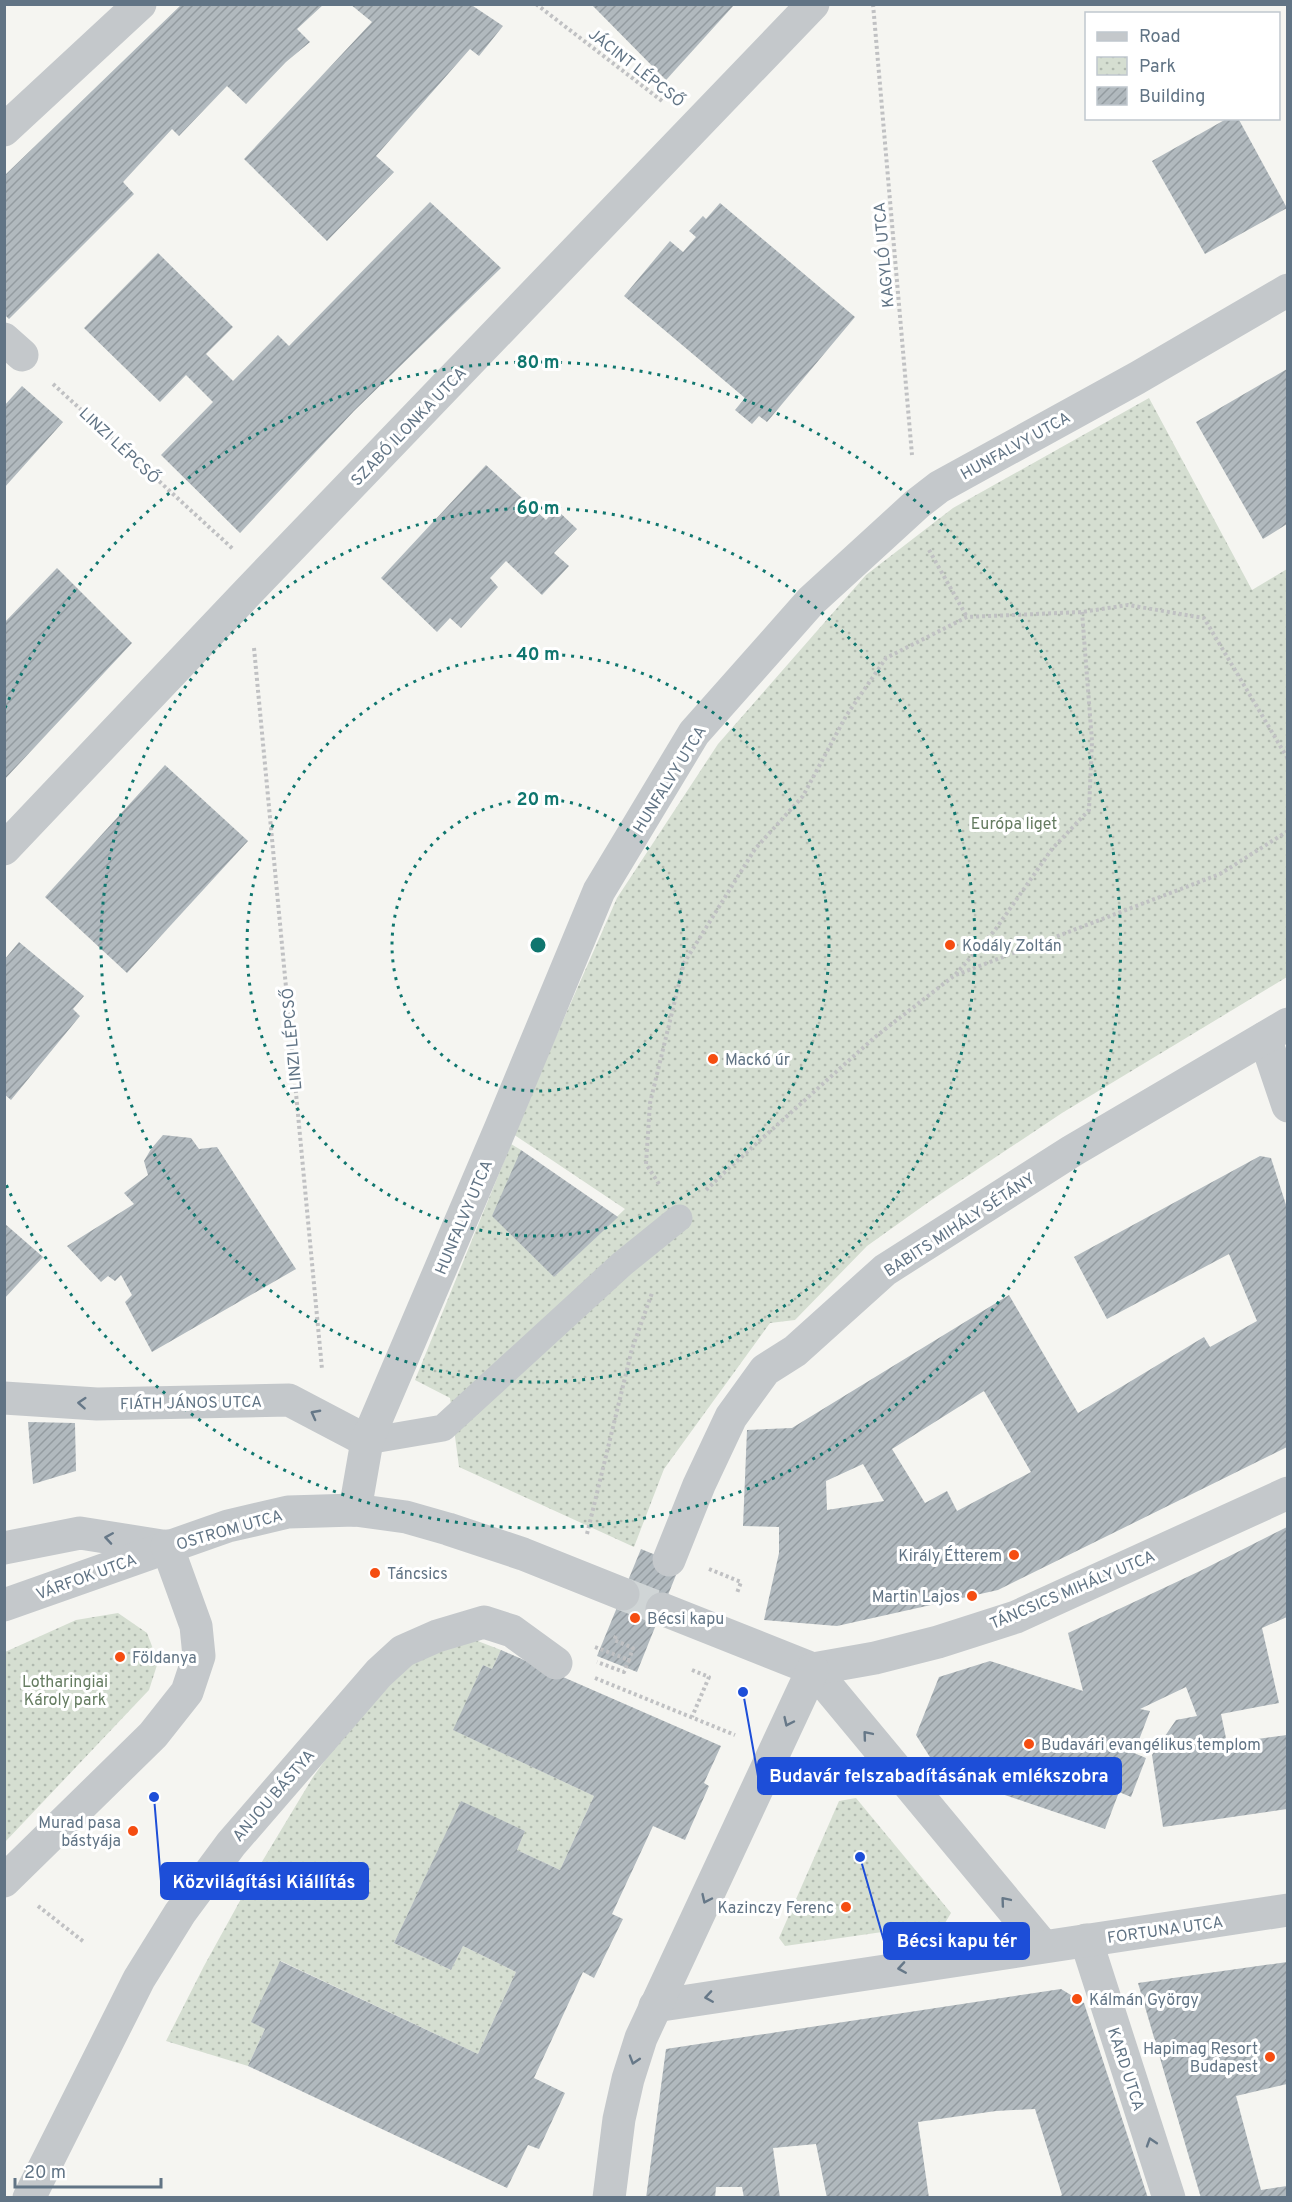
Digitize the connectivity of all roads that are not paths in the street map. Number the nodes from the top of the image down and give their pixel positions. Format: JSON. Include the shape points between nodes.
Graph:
{"nodes":[{"id":1,"x":140,"y":4,"type":"edge"},
{"id":2,"x":813,"y":4,"type":"edge"},
{"id":3,"x":4,"y":130,"type":"edge"},
{"id":4,"x":1287,"y":290,"type":"edge"},
{"id":5,"x":4,"y":849,"type":"edge"},
{"id":6,"x":1276,"y":1031,"type":"edge"},
{"id":7,"x":1287,"y":1106,"type":"edge"},
{"id":8,"x":679,"y":1218,"type":"road end"},
{"id":9,"x":4,"y":1398,"type":"edge"},
{"id":10,"x":367,"y":1441,"type":"junction"},
{"id":11,"x":1287,"y":1493,"type":"edge"},
{"id":12,"x":355,"y":1510,"type":"junction"},
{"id":13,"x":167,"y":1546,"type":"junction"},
{"id":14,"x":4,"y":1548,"type":"edge"},
{"id":15,"x":669,"y":1560,"type":"dead end"},
{"id":16,"x":623,"y":1594,"type":"tunnel mouth"},
{"id":17,"x":4,"y":1605,"type":"edge"},
{"id":18,"x":662,"y":1610,"type":"tunnel mouth"},
{"id":19,"x":556,"y":1663,"type":"road end"},
{"id":20,"x":813,"y":1669,"type":"junction"},
{"id":21,"x":5,"y":1881,"type":"edge"},
{"id":22,"x":1287,"y":1910,"type":"edge"},
{"id":23,"x":1086,"y":1940,"type":"junction"},
{"id":24,"x":1042,"y":1947,"type":"junction"},
{"id":25,"x":655,"y":2006,"type":"junction"},
{"id":26,"x":29,"y":2198,"type":"edge"},
{"id":27,"x":609,"y":2198,"type":"edge"},
{"id":28,"x":1169,"y":2198,"type":"edge"}],
"edges":[{"from":1,"to":3,"type":"street"},
{"from":2,"to":5,"type":"street","name":"SZABÓ ILONKA UTCA"},
{"from":4,"to":10,"type":"street","name":"HUNFALVY UTCA","via":[[939,487],[811,601],[694,733],[599,891]]},
{"from":6,"to":7,"type":"street"},
{"from":6,"to":15,"type":"street","name":"BABITS MIHÁLY SÉTÁNY","via":[[1072,1151],[885,1270],[795,1351],[765,1370],[731,1417]]},
{"from":8,"to":10,"type":"lane","via":[[622,1264],[443,1428]]},
{"from":10,"to":9,"type":"street","name":"FIÁTH JÁNOS UTCA","one_way":true,"via":[[289,1400],[97,1404]]},
{"from":10,"to":12,"type":"street","name":"HUNFALVY UTCA"},
{"from":11,"to":20,"type":"street","name":"TÁNCSICS MIHÁLY UTCA","via":[[1016,1617],[928,1645]]},
{"from":12,"to":13,"type":"street","name":"OSTROM UTCA","via":[[288,1512]]},
{"from":12,"to":16,"type":"street","name":"OSTROM UTCA","via":[[406,1517],[448,1529]]},
{"from":13,"to":14,"type":"street","name":"OSTROM UTCA","one_way":true,"via":[[80,1533]]},
{"from":13,"to":17,"type":"street","name":"VÁRFOK UTCA"},
{"from":13,"to":21,"type":"street","via":[[196,1626],[199,1656],[187,1692],[153,1735]]},
{"from":18,"to":20,"type":"street"},
{"from":19,"to":26,"type":"street","name":"ANJOU BÁSTYA","via":[[512,1631],[484,1622],[403,1651],[379,1672],[231,1844],[180,1913],[139,1979]]},
{"from":24,"to":20,"type":"street","one_way":true},
{"from":20,"to":25,"type":"street","one_way":true},
{"from":22,"to":23,"type":"street","name":"FORTUNA UTCA"},
{"from":23,"to":24,"type":"street","name":"FORTUNA UTCA"},
{"from":28,"to":23,"type":"street","name":"KARD UTCA","one_way":true},
{"from":24,"to":25,"type":"street","name":"FORTUNA UTCA","one_way":true},
{"from":25,"to":27,"type":"street","one_way":true,"via":[[628,2079]]}]}
